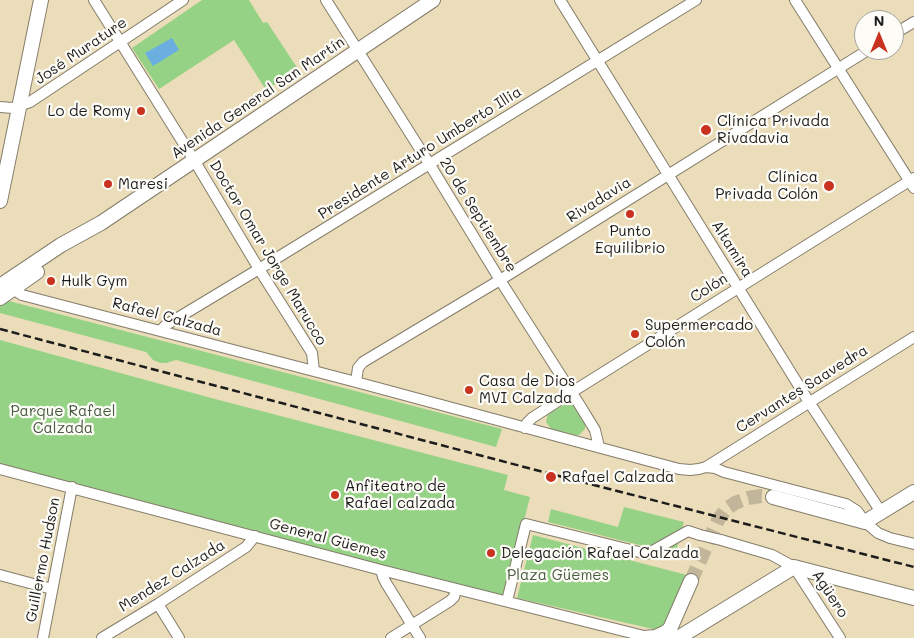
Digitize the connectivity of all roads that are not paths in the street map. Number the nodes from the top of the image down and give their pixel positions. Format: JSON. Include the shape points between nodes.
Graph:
{"nodes":[{"id":1,"x":41,"y":0,"type":"edge"},
{"id":2,"x":94,"y":0,"type":"edge"},
{"id":3,"x":183,"y":0,"type":"edge"},
{"id":4,"x":326,"y":0,"type":"edge"},
{"id":5,"x":433,"y":0,"type":"edge"},
{"id":6,"x":560,"y":0,"type":"edge"},
{"id":7,"x":696,"y":0,"type":"edge"},
{"id":8,"x":795,"y":0,"type":"edge"},
{"id":9,"x":120,"y":42,"type":"junction"},
{"id":10,"x":358,"y":51,"type":"junction"},
{"id":11,"x":854,"y":59,"type":"edge"},
{"id":12,"x":598,"y":60,"type":"junction"},
{"id":13,"x":839,"y":68,"type":"junction"},
{"id":14,"x":19,"y":106,"type":"junction"},
{"id":15,"x":0,"y":107,"type":"edge"},
{"id":16,"x":194,"y":160,"type":"junction"},
{"id":17,"x":430,"y":165,"type":"junction"},
{"id":18,"x":669,"y":174,"type":"junction"},
{"id":19,"x":912,"y":182,"type":"edge"},
{"id":20,"x":0,"y":201,"type":"edge"},
{"id":21,"x":259,"y":269,"type":"junction"},
{"id":22,"x":500,"y":280,"type":"junction"},
{"id":23,"x":7,"y":287,"type":"edge"},
{"id":24,"x":738,"y":287,"type":"junction"},
{"id":25,"x":0,"y":298,"type":"edge"},
{"id":26,"x":160,"y":331,"type":"junction"},
{"id":27,"x":914,"y":337,"type":"edge"},
{"id":28,"x":314,"y":371,"type":"junction"},
{"id":29,"x":356,"y":382,"type":"junction"},
{"id":30,"x":572,"y":392,"type":"junction"},
{"id":31,"x":809,"y":402,"type":"junction"},
{"id":32,"x":525,"y":428,"type":"junction"},
{"id":33,"x":599,"y":447,"type":"junction"},
{"id":34,"x":706,"y":467,"type":"junction"},
{"id":35,"x":0,"y":469,"type":"edge"},
{"id":36,"x":72,"y":487,"type":"junction"},
{"id":37,"x":914,"y":492,"type":"edge"},
{"id":38,"x":773,"y":497,"type":"tunnel mouth"},
{"id":39,"x":881,"y":512,"type":"junction"},
{"id":40,"x":865,"y":522,"type":"junction"},
{"id":41,"x":255,"y":536,"type":"junction"},
{"id":42,"x":914,"y":544,"type":"edge"},
{"id":43,"x":794,"y":567,"type":"junction"},
{"id":44,"x":382,"y":570,"type":"junction"},
{"id":45,"x":0,"y":576,"type":"edge"},
{"id":46,"x":691,"y":580,"type":"tunnel mouth"},
{"id":47,"x":52,"y":589,"type":"junction"},
{"id":48,"x":456,"y":589,"type":"junction"},
{"id":49,"x":914,"y":598,"type":"edge"},
{"id":50,"x":507,"y":601,"type":"junction"},
{"id":51,"x":158,"y":604,"type":"junction"},
{"id":52,"x":412,"y":625,"type":"junction"},
{"id":53,"x":669,"y":632,"type":"edge"},
{"id":54,"x":646,"y":637,"type":"edge"},
{"id":55,"x":43,"y":638,"type":"edge"},
{"id":56,"x":102,"y":638,"type":"edge"},
{"id":57,"x":179,"y":638,"type":"edge"},
{"id":58,"x":391,"y":638,"type":"edge"},
{"id":59,"x":420,"y":638,"type":"edge"},
{"id":60,"x":678,"y":638,"type":"edge"},
{"id":61,"x":840,"y":638,"type":"edge"}],
"edges":[{"from":1,"to":14,"type":"main road"},
{"from":2,"to":9,"type":"street","name":"Doctor Omar Jorge Marucco"},
{"from":3,"to":9,"type":"street","name":"José Murature"},
{"from":4,"to":10,"type":"street","name":"20 de Septiembre"},
{"from":5,"to":10,"type":"main road","name":"Avenida General San Martín"},
{"from":6,"to":12,"type":"street","name":"Altamira"},
{"from":7,"to":12,"type":"street","name":"Presidente Arturo Umberto Illia"},
{"from":8,"to":13,"type":"street"},
{"from":9,"to":14,"type":"street","name":"José Murature","via":[[39,97]]},
{"from":9,"to":16,"type":"street","name":"Doctor Omar Jorge Marucco"},
{"from":10,"to":16,"type":"main road","name":"Avenida General San Martín"},
{"from":10,"to":17,"type":"street","name":"20 de Septiembre"},
{"from":11,"to":13,"type":"street","name":"Rivadavia"},
{"from":12,"to":17,"type":"street","name":"Presidente Arturo Umberto Illia"},
{"from":12,"to":18,"type":"street","name":"Altamira"},
{"from":13,"to":18,"type":"street","name":"Rivadavia"},
{"from":13,"to":19,"type":"street"},
{"from":14,"to":15,"type":"street"},
{"from":14,"to":20,"type":"main road"},
{"from":16,"to":21,"type":"street","name":"Doctor Omar Jorge Marucco"},
{"from":16,"to":23,"type":"main road","name":"Avenida General San Martín","via":[[101,223],[61,245]]},
{"from":17,"to":21,"type":"street","name":"Presidente Arturo Umberto Illia"},
{"from":17,"to":22,"type":"street","name":"20 de Septiembre"},
{"from":18,"to":22,"type":"street","name":"Rivadavia"},
{"from":18,"to":24,"type":"street","name":"Altamira"},
{"from":19,"to":24,"type":"street","name":"Colón"},
{"from":21,"to":26,"type":"street","name":"Presidente Arturo Umberto Illia"},
{"from":21,"to":28,"type":"street","name":"Doctor Omar Jorge Marucco","via":[[312,352]]},
{"from":22,"to":29,"type":"street","name":"Rivadavia","via":[[363,362],[358,368]]},
{"from":22,"to":30,"type":"street","name":"20 de Septiembre"},
{"from":23,"to":25,"type":"main road","name":"Avenida General San Martín"},
{"from":23,"to":26,"type":"street","name":"Rafael Calzada","via":[[22,295]]},
{"from":24,"to":30,"type":"street","name":"Colón"},
{"from":24,"to":31,"type":"street","name":"Altamira"},
{"from":26,"to":28,"type":"street","name":"Rafael Calzada"},
{"from":27,"to":31,"type":"street","name":"Cervantes Saavedra"},
{"from":28,"to":29,"type":"street","name":"Rafael Calzada"},
{"from":29,"to":32,"type":"street","name":"Rafael Calzada"},
{"from":30,"to":32,"type":"street","name":"Colón","via":[[532,418]]},
{"from":30,"to":33,"type":"street","name":"20 de Septiembre","via":[[595,430]]},
{"from":31,"to":34,"type":"street","name":"Cervantes Saavedra"},
{"from":31,"to":39,"type":"street","name":"Altamira"},
{"from":32,"to":33,"type":"street","name":"Rafael Calzada"},
{"from":33,"to":34,"type":"street","name":"Rafael Calzada","via":[[679,469]]},
{"from":34,"to":40,"type":"street","name":"Rafael Calzada","via":[[846,504]]},
{"from":35,"to":36,"type":"street","name":"General Güemes"},
{"from":36,"to":41,"type":"street","name":"General Güemes"},
{"from":36,"to":47,"type":"street","name":"Guillermo Hudson"},
{"from":37,"to":39,"type":"main road"},
{"from":38,"to":40,"type":"main road"},
{"from":39,"to":40,"type":"main road"},
{"from":40,"to":42,"type":"street","name":"Rafael Calzada","via":[[890,538]]},
{"from":41,"to":44,"type":"street","name":"General Güemes"},
{"from":41,"to":51,"type":"street","name":"Mendez Calzada","via":[[246,547]]},
{"from":43,"to":49,"type":"main road"},
{"from":43,"to":50,"type":"street","bridge":true,"via":[[772,554],[688,531],[647,554],[526,524]]},
{"from":43,"to":60,"type":"main road"},
{"from":43,"to":61,"type":"street","name":"Agüero"},
{"from":44,"to":48,"type":"street","name":"General Güemes"},
{"from":44,"to":52,"type":"street","via":[[386,583]]},
{"from":45,"to":47,"type":"street"},
{"from":46,"to":53,"type":"main road"},
{"from":47,"to":55,"type":"street","name":"Guillermo Hudson"},
{"from":48,"to":50,"type":"street","name":"General Güemes"},
{"from":48,"to":52,"type":"street","via":[[450,601]]},
{"from":50,"to":54,"type":"street","name":"General Güemes"},
{"from":51,"to":56,"type":"street","name":"Mendez Calzada"},
{"from":51,"to":57,"type":"street"},
{"from":52,"to":58,"type":"street"},
{"from":52,"to":59,"type":"street"},
{"from":53,"to":54,"type":"street"}]}
